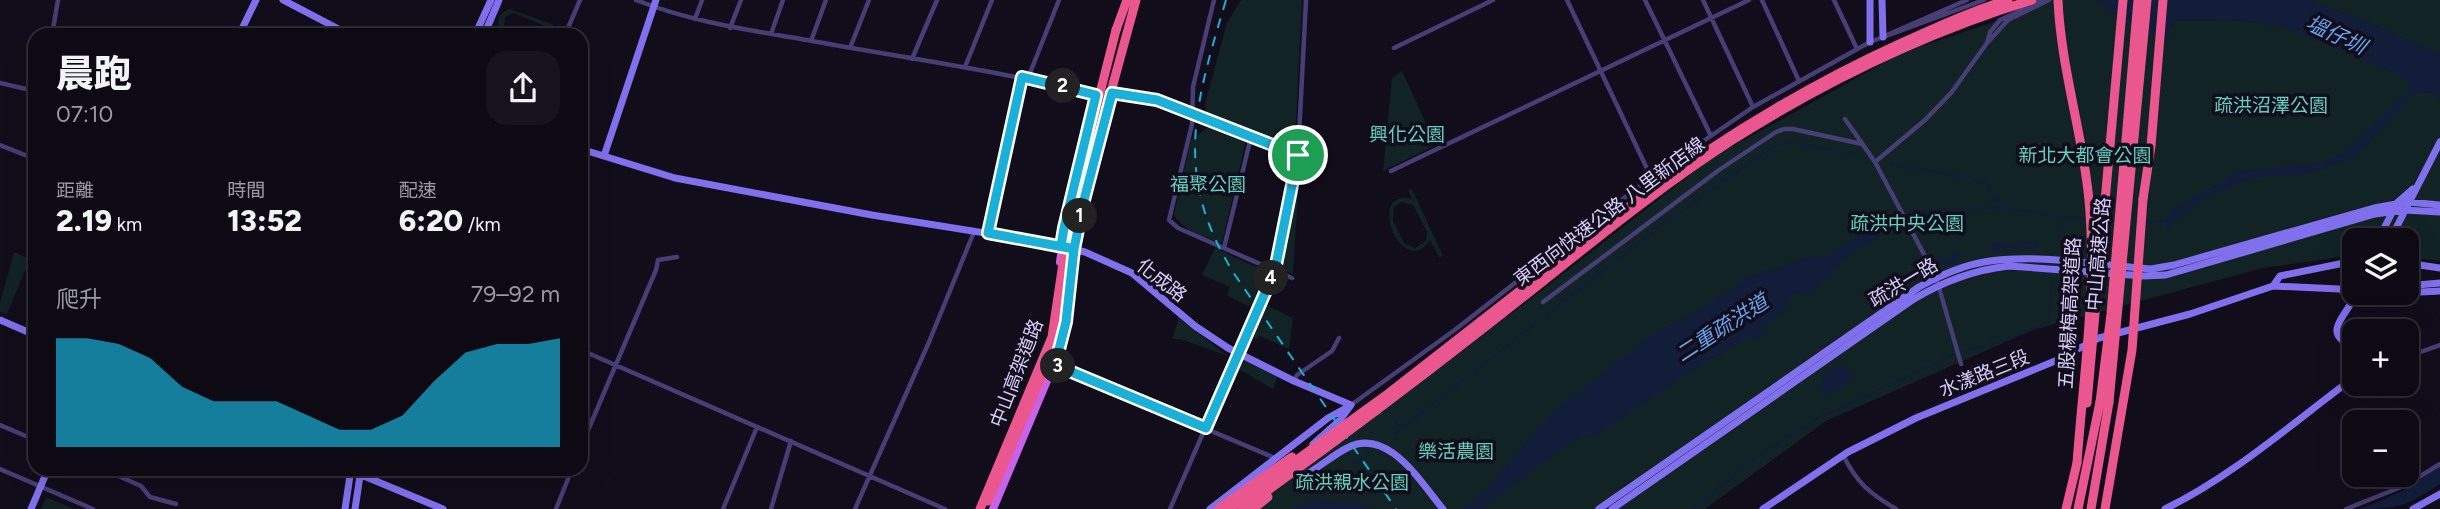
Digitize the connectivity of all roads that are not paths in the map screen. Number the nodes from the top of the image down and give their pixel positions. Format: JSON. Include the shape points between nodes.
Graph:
{"nodes":[{"id":1,"x":58,"y":0,"type":"edge"},
{"id":2,"x":256,"y":0,"type":"edge"},
{"id":3,"x":283,"y":0,"type":"edge"},
{"id":4,"x":491,"y":0,"type":"edge"},
{"id":5,"x":499,"y":0,"type":"edge"},
{"id":6,"x":580,"y":0,"type":"edge"},
{"id":7,"x":636,"y":0,"type":"edge"},
{"id":8,"x":702,"y":0,"type":"edge"},
{"id":9,"x":741,"y":0,"type":"edge"},
{"id":10,"x":783,"y":0,"type":"edge"},
{"id":11,"x":826,"y":0,"type":"edge"},
{"id":12,"x":869,"y":0,"type":"edge"},
{"id":13,"x":937,"y":0,"type":"edge"},
{"id":14,"x":992,"y":0,"type":"edge"},
{"id":15,"x":1059,"y":0,"type":"edge"},
{"id":16,"x":1131,"y":0,"type":"edge"},
{"id":17,"x":1214,"y":0,"type":"edge"},
{"id":18,"x":1306,"y":0,"type":"edge"},
{"id":19,"x":1493,"y":0,"type":"edge"},
{"id":20,"x":1567,"y":0,"type":"edge"},
{"id":21,"x":1645,"y":0,"type":"edge"},
{"id":22,"x":1703,"y":0,"type":"edge"},
{"id":23,"x":1749,"y":0,"type":"edge"},
{"id":24,"x":1762,"y":0,"type":"edge"},
{"id":25,"x":1834,"y":0,"type":"edge"},
{"id":26,"x":1870,"y":0,"type":"edge"},
{"id":27,"x":1882,"y":0,"type":"edge"},
{"id":28,"x":1984,"y":0,"type":"edge"},
{"id":29,"x":2008,"y":0,"type":"edge"},
{"id":30,"x":2032,"y":0,"type":"edge"},
{"id":31,"x":2043,"y":0,"type":"edge"},
{"id":32,"x":2049,"y":0,"type":"edge"},
{"id":33,"x":2058,"y":0,"type":"edge"},
{"id":34,"x":2123,"y":0,"type":"edge"},
{"id":35,"x":2138,"y":0,"type":"edge"},
{"id":36,"x":2147,"y":0,"type":"edge"},
{"id":37,"x":2161,"y":0,"type":"edge"},
{"id":38,"x":1969,"y":2,"type":"edge"},
{"id":39,"x":654,"y":4,"type":"edge"},
{"id":40,"x":1712,"y":18,"type":"junction"},
{"id":41,"x":695,"y":19,"type":"junction"},
{"id":42,"x":53,"y":28,"type":"edge"},
{"id":43,"x":242,"y":28,"type":"edge"},
{"id":44,"x":337,"y":28,"type":"edge"},
{"id":45,"x":478,"y":28,"type":"edge"},
{"id":46,"x":487,"y":28,"type":"edge"},
{"id":47,"x":568,"y":28,"type":"edge"},
{"id":48,"x":730,"y":28,"type":"junction"},
{"id":49,"x":771,"y":34,"type":"junction"},
{"id":50,"x":1883,"y":37,"type":"junction"},
{"id":51,"x":1665,"y":40,"type":"junction"},
{"id":52,"x":811,"y":41,"type":"junction"},
{"id":53,"x":1870,"y":42,"type":"junction"},
{"id":54,"x":1987,"y":43,"type":"junction"},
{"id":55,"x":1394,"y":48,"type":"dead end"},
{"id":56,"x":850,"y":49,"type":"junction"},
{"id":57,"x":1857,"y":49,"type":"junction"},
{"id":58,"x":912,"y":59,"type":"junction"},
{"id":59,"x":965,"y":67,"type":"junction"},
{"id":60,"x":1601,"y":71,"type":"junction"},
{"id":61,"x":1025,"y":78,"type":"junction"},
{"id":62,"x":1799,"y":81,"type":"junction"},
{"id":63,"x":0,"y":83,"type":"edge"},
{"id":64,"x":28,"y":89,"type":"edge"},
{"id":65,"x":1112,"y":93,"type":"junction"},
{"id":66,"x":1096,"y":95,"type":"junction"},
{"id":67,"x":1753,"y":107,"type":"junction"},
{"id":68,"x":1192,"y":113,"type":"junction"},
{"id":69,"x":1845,"y":119,"type":"dead end"},
{"id":70,"x":1711,"y":136,"type":"junction"},
{"id":71,"x":1251,"y":137,"type":"junction"},
{"id":72,"x":2440,"y":142,"type":"edge"},
{"id":73,"x":1862,"y":144,"type":"junction"},
{"id":74,"x":0,"y":145,"type":"edge"},
{"id":75,"x":588,"y":151,"type":"edge"},
{"id":76,"x":1298,"y":155,"type":"junction"},
{"id":77,"x":28,"y":156,"type":"edge"},
{"id":78,"x":604,"y":156,"type":"junction"},
{"id":79,"x":1875,"y":162,"type":"junction"},
{"id":80,"x":1391,"y":171,"type":"dead end"},
{"id":81,"x":1651,"y":177,"type":"junction"},
{"id":82,"x":2416,"y":187,"type":"junction"},
{"id":83,"x":2397,"y":203,"type":"junction"},
{"id":84,"x":2440,"y":205,"type":"edge"},
{"id":85,"x":2406,"y":206,"type":"junction"},
{"id":86,"x":2392,"y":211,"type":"junction"},
{"id":87,"x":2440,"y":212,"type":"edge"},
{"id":88,"x":2384,"y":228,"type":"edge"},
{"id":89,"x":2396,"y":228,"type":"edge"},
{"id":90,"x":974,"y":231,"type":"junction"},
{"id":91,"x":988,"y":233,"type":"junction"},
{"id":92,"x":1072,"y":245,"type":"junction"},
{"id":93,"x":1061,"y":246,"type":"junction"},
{"id":94,"x":1224,"y":248,"type":"junction"},
{"id":95,"x":677,"y":257,"type":"dead end"},
{"id":96,"x":2342,"y":263,"type":"edge"},
{"id":97,"x":2419,"y":265,"type":"edge"},
{"id":98,"x":2440,"y":268,"type":"edge"},
{"id":99,"x":1275,"y":270,"type":"junction"},
{"id":100,"x":1292,"y":278,"type":"dead end"},
{"id":101,"x":1937,"y":281,"type":"junction"},
{"id":102,"x":2440,"y":283,"type":"edge"},
{"id":103,"x":2419,"y":285,"type":"edge"},
{"id":104,"x":2273,"y":286,"type":"junction"},
{"id":105,"x":2342,"y":290,"type":"edge"},
{"id":106,"x":1058,"y":291,"type":"junction"},
{"id":107,"x":2440,"y":291,"type":"edge"},
{"id":108,"x":2419,"y":292,"type":"edge"},
{"id":109,"x":1543,"y":302,"type":"dead end"},
{"id":110,"x":2350,"y":305,"type":"edge"},
{"id":111,"x":0,"y":320,"type":"edge"},
{"id":112,"x":1483,"y":329,"type":"junction"},
{"id":113,"x":28,"y":332,"type":"edge"},
{"id":114,"x":1339,"y":338,"type":"dead end"},
{"id":115,"x":2342,"y":341,"type":"edge"},
{"id":116,"x":2440,"y":345,"type":"edge"},
{"id":117,"x":588,"y":353,"type":"edge"},
{"id":118,"x":1238,"y":353,"type":"junction"},
{"id":119,"x":2419,"y":353,"type":"edge"},
{"id":120,"x":1961,"y":364,"type":"dead end"},
{"id":121,"x":614,"y":365,"type":"junction"},
{"id":122,"x":1055,"y":365,"type":"junction"},
{"id":123,"x":1294,"y":381,"type":"junction"},
{"id":124,"x":2342,"y":388,"type":"edge"},
{"id":125,"x":2105,"y":402,"type":"junction"},
{"id":126,"x":1352,"y":405,"type":"junction"},
{"id":127,"x":0,"y":425,"type":"edge"},
{"id":128,"x":757,"y":427,"type":"junction"},
{"id":129,"x":1206,"y":428,"type":"junction"},
{"id":130,"x":588,"y":430,"type":"edge"},
{"id":131,"x":1333,"y":434,"type":"junction"},
{"id":132,"x":28,"y":437,"type":"edge"},
{"id":133,"x":791,"y":441,"type":"junction"},
{"id":134,"x":1843,"y":454,"type":"junction"},
{"id":135,"x":1276,"y":458,"type":"junction"},
{"id":136,"x":2077,"y":463,"type":"junction"},
{"id":137,"x":2440,"y":464,"type":"edge"},
{"id":138,"x":0,"y":469,"type":"edge"},
{"id":139,"x":869,"y":475,"type":"junction"},
{"id":140,"x":45,"y":476,"type":"edge"},
{"id":141,"x":119,"y":476,"type":"edge"},
{"id":142,"x":349,"y":476,"type":"edge"},
{"id":143,"x":360,"y":476,"type":"edge"},
{"id":144,"x":370,"y":476,"type":"edge"},
{"id":145,"x":569,"y":476,"type":"edge"},
{"id":146,"x":41,"y":486,"type":"junction"},
{"id":147,"x":2440,"y":494,"type":"edge"},
{"id":148,"x":176,"y":505,"type":"dead end"},
{"id":149,"x":427,"y":506,"type":"edge"},
{"id":150,"x":1769,"y":508,"type":"edge"},
{"id":151,"x":31,"y":509,"type":"edge"},
{"id":152,"x":93,"y":509,"type":"edge"},
{"id":153,"x":345,"y":509,"type":"edge"},
{"id":154,"x":355,"y":509,"type":"edge"},
{"id":155,"x":443,"y":509,"type":"edge"},
{"id":156,"x":556,"y":509,"type":"edge"},
{"id":157,"x":723,"y":509,"type":"edge"},
{"id":158,"x":771,"y":509,"type":"edge"},
{"id":159,"x":855,"y":509,"type":"edge"},
{"id":160,"x":945,"y":509,"type":"edge"},
{"id":161,"x":980,"y":509,"type":"edge"},
{"id":162,"x":991,"y":509,"type":"edge"},
{"id":163,"x":1170,"y":509,"type":"edge"},
{"id":164,"x":1210,"y":509,"type":"edge"},
{"id":165,"x":1219,"y":509,"type":"edge"},
{"id":166,"x":1229,"y":509,"type":"edge"},
{"id":167,"x":1242,"y":509,"type":"edge"},
{"id":168,"x":1253,"y":509,"type":"edge"},
{"id":169,"x":1443,"y":509,"type":"edge"},
{"id":170,"x":1599,"y":509,"type":"edge"},
{"id":171,"x":1612,"y":509,"type":"edge"},
{"id":172,"x":1896,"y":509,"type":"edge"},
{"id":173,"x":2066,"y":509,"type":"edge"},
{"id":174,"x":2078,"y":509,"type":"edge"},
{"id":175,"x":2091,"y":509,"type":"edge"},
{"id":176,"x":2105,"y":509,"type":"edge"},
{"id":177,"x":2165,"y":509,"type":"edge"},
{"id":178,"x":2346,"y":509,"type":"edge"},
{"id":179,"x":2413,"y":509,"type":"edge"}],
"edges":[{"from":1,"to":42,"type":"street"},
{"from":2,"to":43,"type":"street"},
{"from":3,"to":44,"type":"street"},
{"from":4,"to":45,"type":"street"},
{"from":5,"to":46,"type":"street"},
{"from":6,"to":47,"type":"street"},
{"from":7,"to":39,"type":"street"},
{"from":8,"to":41,"type":"street"},
{"from":9,"to":48,"type":"street"},
{"from":10,"to":49,"type":"street"},
{"from":11,"to":52,"type":"street"},
{"from":12,"to":56,"type":"street"},
{"from":13,"to":58,"type":"street"},
{"from":14,"to":59,"type":"street"},
{"from":15,"to":61,"type":"street"},
{"from":16,"to":65,"type":"main road"},
{"from":16,"to":66,"type":"main road"},
{"from":16,"to":92,"type":"highway","name":"中山高架道路"},
{"from":16,"to":92,"type":"highway","bridge":true,"via":[[1077,199]]},
{"from":16,"to":161,"type":"highway","name":"中山高架道路","bridge":true,"via":[[1112,43],[1072,202],[1052,338]]},
{"from":17,"to":68,"type":"street"},
{"from":18,"to":76,"type":"street"},
{"from":19,"to":55,"type":"street"},
{"from":20,"to":60,"type":"street"},
{"from":21,"to":51,"type":"street"},
{"from":22,"to":40,"type":"street"},
{"from":23,"to":40,"type":"street"},
{"from":24,"to":62,"type":"street"},
{"from":25,"to":57,"type":"street"},
{"from":26,"to":53,"type":"street"},
{"from":27,"to":50,"type":"street"},
{"from":28,"to":38,"type":"street"},
{"from":29,"to":131,"type":"highway","name":"東西向快速公路 八里新店線","bridge":true,"via":[[1866,60],[1721,140]]},
{"from":30,"to":112,"type":"highway","name":"東西向快速公路 八里新店線","bridge":true,"via":[[1938,34],[1754,127],[1614,225]]},
{"from":31,"to":54,"type":"street","via":[[2000,20]]},
{"from":32,"to":54,"type":"street","via":[[2008,20]]},
{"from":33,"to":136,"type":"highway","name":"五股楊梅高架道路","bridge":true,"via":[[2091,213],[2091,306]]},
{"from":34,"to":136,"type":"highway","bridge":true,"via":[[2090,383]]},
{"from":35,"to":125,"type":"highway","name":"中山高速公路","bridge":true},
{"from":36,"to":125,"type":"highway","name":"中山高速公路","bridge":true},
{"from":37,"to":176,"type":"highway","bridge":true,"via":[[2132,350]]},
{"from":38,"to":50,"type":"street"},
{"from":39,"to":41,"type":"street"},
{"from":39,"to":78,"type":"street"},
{"from":40,"to":51,"type":"street"},
{"from":40,"to":67,"type":"street"},
{"from":41,"to":48,"type":"street"},
{"from":48,"to":49,"type":"street"},
{"from":49,"to":52,"type":"street"},
{"from":50,"to":53,"type":"street"},
{"from":51,"to":60,"type":"street"},
{"from":51,"to":70,"type":"street"},
{"from":52,"to":56,"type":"street"},
{"from":53,"to":57,"type":"street"},
{"from":54,"to":79,"type":"street","via":[[1945,99]]},
{"from":56,"to":58,"type":"street"},
{"from":57,"to":62,"type":"street"},
{"from":58,"to":59,"type":"street"},
{"from":59,"to":61,"type":"street"},
{"from":60,"to":80,"type":"street"},
{"from":60,"to":81,"type":"street"},
{"from":61,"to":66,"type":"street"},
{"from":61,"to":91,"type":"street"},
{"from":62,"to":67,"type":"street"},
{"from":63,"to":64,"type":"street"},
{"from":65,"to":68,"type":"street","via":[[1157,100]]},
{"from":65,"to":92,"type":"main road"},
{"from":66,"to":93,"type":"main road"},
{"from":67,"to":70,"type":"street"},
{"from":68,"to":71,"type":"street"},
{"from":68,"to":94,"type":"street","via":[[1169,220]]},
{"from":69,"to":73,"type":"street"},
{"from":70,"to":81,"type":"street"},
{"from":71,"to":76,"type":"street"},
{"from":71,"to":94,"type":"street"},
{"from":72,"to":82,"type":"street"},
{"from":73,"to":79,"type":"street"},
{"from":73,"to":109,"type":"street","via":[[1793,129],[1776,132]]},
{"from":74,"to":77,"type":"street"},
{"from":75,"to":78,"type":"street","name":"化成路"},
{"from":76,"to":99,"type":"street"},
{"from":78,"to":90,"type":"street","name":"化成路","via":[[675,178]]},
{"from":79,"to":101,"type":"street"},
{"from":81,"to":126,"type":"street"},
{"from":82,"to":83,"type":"street"},
{"from":82,"to":85,"type":"street"},
{"from":83,"to":85,"type":"street","name":"疏洪一路"},
{"from":83,"to":86,"type":"street"},
{"from":83,"to":101,"type":"street","name":"疏洪一路","via":[[2151,269],[2007,259],[1964,267]]},
{"from":84,"to":85,"type":"street","name":"疏洪一路"},
{"from":85,"to":86,"type":"street","name":"疏洪一路"},
{"from":85,"to":87,"type":"street","name":"疏洪一路"},
{"from":85,"to":89,"type":"street"},
{"from":86,"to":88,"type":"street"},
{"from":86,"to":101,"type":"street","name":"疏洪一路","via":[[2166,275],[2009,266]]},
{"from":90,"to":91,"type":"street","name":"化成路"},
{"from":90,"to":139,"type":"street"},
{"from":91,"to":93,"type":"street","name":"化成路"},
{"from":92,"to":93,"type":"street","name":"化成路"},
{"from":92,"to":118,"type":"street","name":"化成路","via":[[1132,274],[1195,326]]},
{"from":92,"to":122,"type":"main road","via":[[1066,322]]},
{"from":92,"to":162,"type":"highway","name":"中山高架道路","bridge":true,"via":[[1056,352]]},
{"from":93,"to":106,"type":"main road"},
{"from":94,"to":99,"type":"street"},
{"from":95,"to":121,"type":"street","via":[[658,260]]},
{"from":96,"to":104,"type":"street","via":[[2280,276]]},
{"from":97,"to":98,"type":"street"},
{"from":99,"to":100,"type":"street"},
{"from":99,"to":118,"type":"street"},
{"from":101,"to":120,"type":"street"},
{"from":101,"to":170,"type":"street","name":"疏洪一路","via":[[1912,291]]},
{"from":101,"to":171,"type":"street","name":"疏洪一路"},
{"from":102,"to":103,"type":"street"},
{"from":104,"to":105,"type":"street","name":"水漾路三段"},
{"from":104,"to":134,"type":"street","name":"水漾路三段","via":[[2099,338]]},
{"from":106,"to":161,"type":"main road","via":[[1048,342]]},
{"from":106,"to":161,"type":"highway","bridge":true,"via":[[1053,345]]},
{"from":107,"to":108,"type":"street","name":"水漾路三段"},
{"from":110,"to":115,"type":"street","via":[[2337,327]]},
{"from":111,"to":113,"type":"street"},
{"from":112,"to":167,"type":"highway","name":"東西向快速公路 八里新店線","bridge":true},
{"from":112,"to":168,"type":"highway","bridge":true,"via":[[1410,393]]},
{"from":114,"to":123,"type":"street","via":[[1332,351]]},
{"from":116,"to":119,"type":"street"},
{"from":117,"to":121,"type":"street"},
{"from":118,"to":123,"type":"street","name":"化成路"},
{"from":118,"to":129,"type":"street"},
{"from":121,"to":128,"type":"street"},
{"from":121,"to":130,"type":"street"},
{"from":122,"to":129,"type":"street"},
{"from":122,"to":162,"type":"main road"},
{"from":123,"to":126,"type":"street","name":"化成路"},
{"from":124,"to":177,"type":"street","via":[[2197,493]]},
{"from":125,"to":174,"type":"highway","name":"中山高速公路"},
{"from":125,"to":175,"type":"highway","name":"中山高速公路"},
{"from":126,"to":135,"type":"street"},
{"from":126,"to":169,"type":"street","via":[[1290,464],[1295,475],[1308,474],[1350,446],[1377,443],[1394,452]]},
{"from":127,"to":132,"type":"street"},
{"from":128,"to":133,"type":"street"},
{"from":128,"to":157,"type":"street"},
{"from":129,"to":135,"type":"street"},
{"from":129,"to":163,"type":"street"},
{"from":131,"to":165,"type":"highway","bridge":true},
{"from":131,"to":166,"type":"highway","name":"東西向快速公路 八里新店線","bridge":true},
{"from":133,"to":139,"type":"street"},
{"from":133,"to":158,"type":"street"},
{"from":134,"to":150,"type":"street","name":"水漾路三段"},
{"from":134,"to":172,"type":"street","via":[[1854,477]]},
{"from":135,"to":164,"type":"street"},
{"from":136,"to":173,"type":"highway"},
{"from":137,"to":178,"type":"street","via":[[2406,485]]},
{"from":138,"to":146,"type":"street"},
{"from":139,"to":159,"type":"street"},
{"from":139,"to":160,"type":"street"},
{"from":140,"to":146,"type":"street"},
{"from":141,"to":148,"type":"street","via":[[141,486],[150,497]]},
{"from":142,"to":153,"type":"street"},
{"from":143,"to":154,"type":"street"},
{"from":144,"to":149,"type":"street"},
{"from":145,"to":156,"type":"street"},
{"from":146,"to":151,"type":"street"},
{"from":146,"to":152,"type":"street"},
{"from":147,"to":179,"type":"street"},
{"from":149,"to":155,"type":"street"}]}
